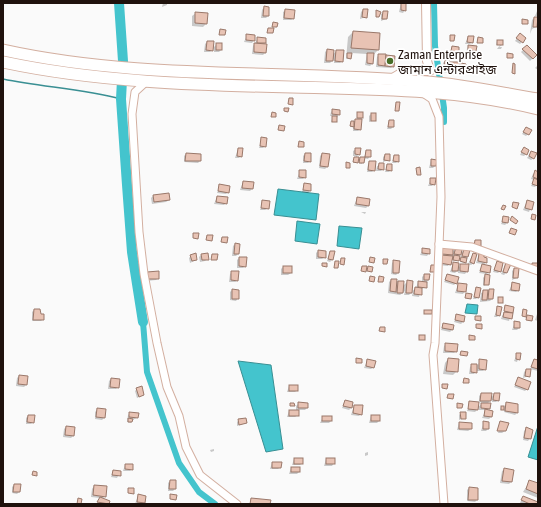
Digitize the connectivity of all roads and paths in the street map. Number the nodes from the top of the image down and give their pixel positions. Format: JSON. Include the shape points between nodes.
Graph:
{"nodes":[{"id":1,"x":426,"y":3,"type":"edge"},
{"id":2,"x":3,"y":50,"type":"edge"},
{"id":3,"x":3,"y":62,"type":"edge"},
{"id":4,"x":105,"y":72,"type":"junction"},
{"id":5,"x":143,"y":77,"type":"junction"},
{"id":6,"x":392,"y":79,"type":"junction"},
{"id":7,"x":425,"y":88,"type":"junction"},
{"id":8,"x":454,"y":90,"type":"junction"},
{"id":9,"x":538,"y":100,"type":"edge"},
{"id":10,"x":538,"y":109,"type":"edge"},
{"id":11,"x":438,"y":244,"type":"junction"},
{"id":12,"x":538,"y":271,"type":"edge"},
{"id":13,"x":237,"y":504,"type":"edge"},
{"id":14,"x":444,"y":504,"type":"edge"}],
"edges":[{"from":1,"to":6,"type":"street","via":[[427,61],[430,71],[409,71]]},
{"from":2,"to":4,"type":"highway"},
{"from":3,"to":4,"type":"highway","via":[[58,73]]},
{"from":4,"to":5,"type":"highway"},
{"from":5,"to":6,"type":"highway"},
{"from":5,"to":7,"type":"highway","via":[[265,87]]},
{"from":5,"to":13,"type":"street","via":[[135,92],[132,114],[139,232],[155,336],[167,387],[179,416],[186,447],[200,475]]},
{"from":6,"to":7,"type":"highway"},
{"from":7,"to":8,"type":"highway"},
{"from":7,"to":11,"type":"street","via":[[439,117],[441,197]]},
{"from":8,"to":9,"type":"highway"},
{"from":8,"to":10,"type":"highway"},
{"from":11,"to":12,"type":"street","via":[[472,247]]},
{"from":11,"to":14,"type":"street","via":[[433,355]]}]}
